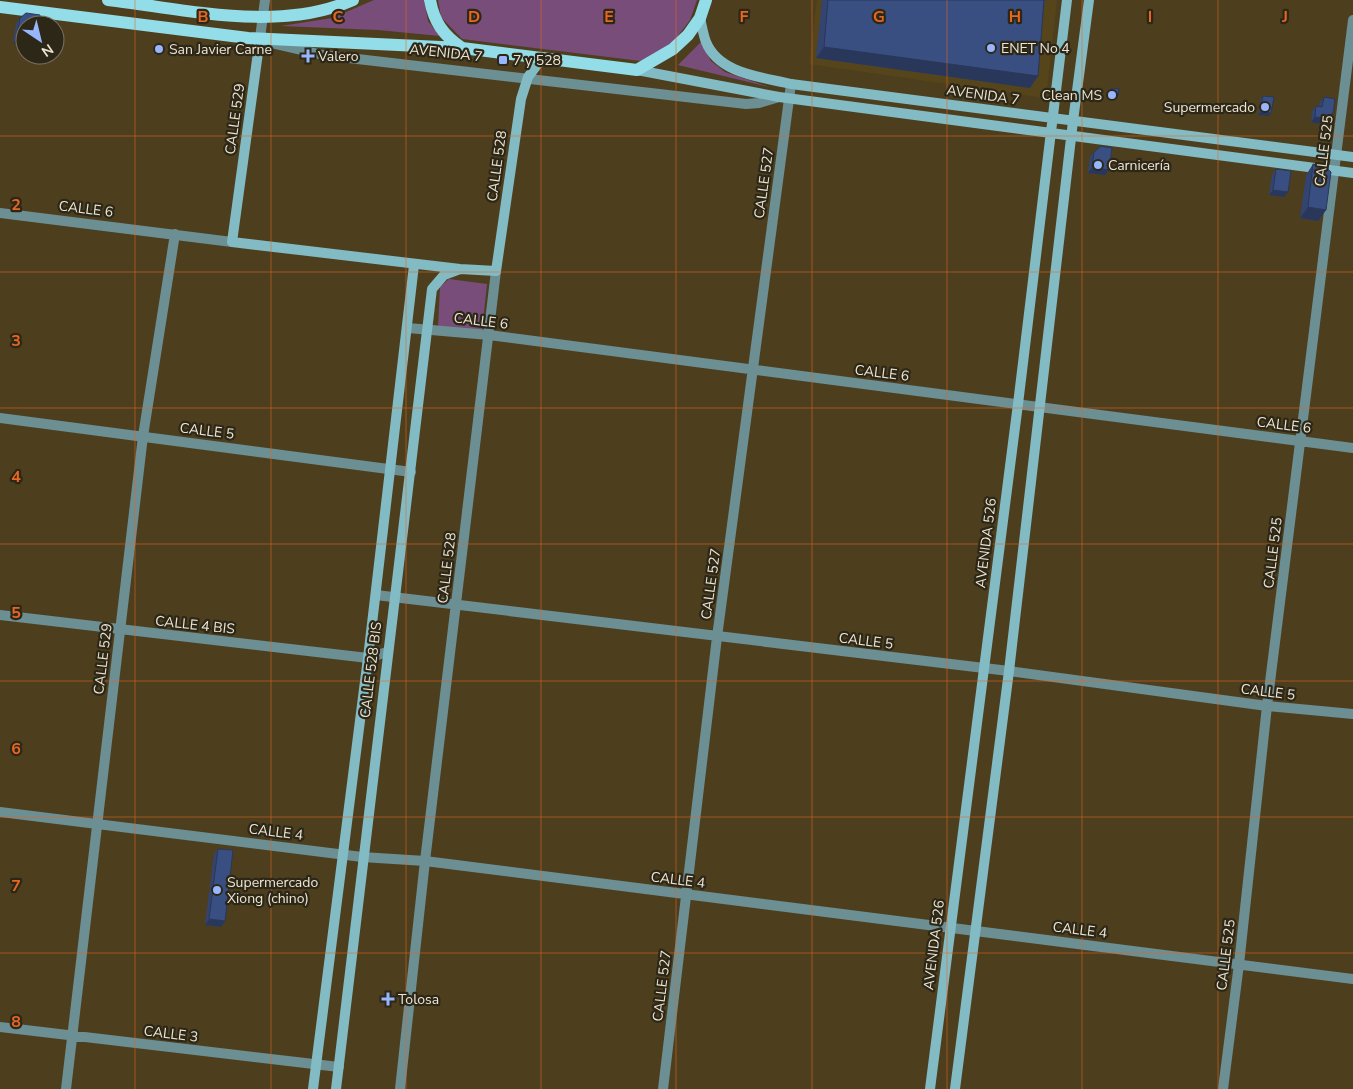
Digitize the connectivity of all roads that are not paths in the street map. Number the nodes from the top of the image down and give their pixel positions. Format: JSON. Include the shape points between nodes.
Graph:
{"nodes":[{"id":1,"x":108,"y":0,"type":"edge"},
{"id":2,"x":264,"y":0,"type":"edge"},
{"id":3,"x":353,"y":0,"type":"edge"},
{"id":4,"x":430,"y":0,"type":"edge"},
{"id":5,"x":706,"y":0,"type":"edge"},
{"id":6,"x":1067,"y":0,"type":"edge"},
{"id":7,"x":1090,"y":0,"type":"edge"},
{"id":8,"x":0,"y":7,"type":"edge"},
{"id":9,"x":262,"y":18,"type":"junction"},
{"id":10,"x":700,"y":18,"type":"junction"},
{"id":11,"x":1353,"y":20,"type":"edge"},
{"id":12,"x":260,"y":38,"type":"junction"},
{"id":13,"x":462,"y":48,"type":"junction"},
{"id":14,"x":543,"y":58,"type":"junction"},
{"id":15,"x":637,"y":70,"type":"junction"},
{"id":16,"x":528,"y":77,"type":"junction"},
{"id":17,"x":791,"y":84,"type":"junction"},
{"id":18,"x":784,"y":98,"type":"junction"},
{"id":19,"x":1052,"y":119,"type":"junction"},
{"id":20,"x":1073,"y":121,"type":"junction"},
{"id":21,"x":1050,"y":134,"type":"junction"},
{"id":22,"x":1071,"y":136,"type":"junction"},
{"id":23,"x":1337,"y":155,"type":"junction"},
{"id":24,"x":1353,"y":157,"type":"edge"},
{"id":25,"x":1335,"y":171,"type":"junction"},
{"id":26,"x":1353,"y":173,"type":"edge"},
{"id":27,"x":0,"y":213,"type":"edge"},
{"id":28,"x":175,"y":234,"type":"junction"},
{"id":29,"x":232,"y":242,"type":"junction"},
{"id":30,"x":414,"y":265,"type":"junction"},
{"id":31,"x":460,"y":269,"type":"junction"},
{"id":32,"x":496,"y":271,"type":"junction"},
{"id":33,"x":408,"y":328,"type":"junction"},
{"id":34,"x":428,"y":329,"type":"junction"},
{"id":35,"x":488,"y":335,"type":"junction"},
{"id":36,"x":753,"y":371,"type":"junction"},
{"id":37,"x":1018,"y":404,"type":"junction"},
{"id":38,"x":1040,"y":408,"type":"junction"},
{"id":39,"x":0,"y":418,"type":"edge"},
{"id":40,"x":143,"y":436,"type":"junction"},
{"id":41,"x":1301,"y":441,"type":"junction"},
{"id":42,"x":1353,"y":448,"type":"edge"},
{"id":43,"x":391,"y":468,"type":"junction"},
{"id":44,"x":411,"y":472,"type":"junction"},
{"id":45,"x":376,"y":595,"type":"junction"},
{"id":46,"x":394,"y":598,"type":"junction"},
{"id":47,"x":457,"y":605,"type":"junction"},
{"id":48,"x":0,"y":615,"type":"edge"},
{"id":49,"x":121,"y":630,"type":"junction"},
{"id":50,"x":717,"y":637,"type":"junction"},
{"id":51,"x":387,"y":652,"type":"junction"},
{"id":52,"x":368,"y":658,"type":"junction"},
{"id":53,"x":984,"y":668,"type":"junction"},
{"id":54,"x":1008,"y":671,"type":"junction"},
{"id":55,"x":1267,"y":706,"type":"junction"},
{"id":56,"x":1353,"y":714,"type":"edge"},
{"id":57,"x":0,"y":812,"type":"edge"},
{"id":58,"x":96,"y":824,"type":"junction"},
{"id":59,"x":343,"y":854,"type":"junction"},
{"id":60,"x":362,"y":857,"type":"junction"},
{"id":61,"x":425,"y":861,"type":"junction"},
{"id":62,"x":686,"y":895,"type":"junction"},
{"id":63,"x":950,"y":928,"type":"junction"},
{"id":64,"x":974,"y":931,"type":"junction"},
{"id":65,"x":1239,"y":964,"type":"junction"},
{"id":66,"x":1353,"y":979,"type":"edge"},
{"id":67,"x":0,"y":1027,"type":"edge"},
{"id":68,"x":73,"y":1036,"type":"junction"},
{"id":69,"x":316,"y":1065,"type":"junction"},
{"id":70,"x":339,"y":1067,"type":"junction"},
{"id":71,"x":66,"y":1089,"type":"edge"},
{"id":72,"x":313,"y":1089,"type":"edge"},
{"id":73,"x":336,"y":1089,"type":"edge"},
{"id":74,"x":400,"y":1089,"type":"edge"},
{"id":75,"x":663,"y":1089,"type":"edge"},
{"id":76,"x":930,"y":1089,"type":"edge"},
{"id":77,"x":955,"y":1089,"type":"edge"},
{"id":78,"x":1223,"y":1089,"type":"edge"}],
"edges":[{"from":1,"to":9,"type":"main road"},
{"from":2,"to":9,"type":"street","name":"CALLE 529"},
{"from":3,"to":9,"type":"main road","via":[[322,10]]},
{"from":4,"to":13,"type":"main road","via":[[432,15],[439,28]]},
{"from":5,"to":10,"type":"main road"},
{"from":6,"to":19,"type":"main road","name":"AVENIDA 526"},
{"from":7,"to":20,"type":"main road"},
{"from":8,"to":12,"type":"main road","name":"AVENIDA 7"},
{"from":9,"to":12,"type":"street","name":"CALLE 529"},
{"from":10,"to":15,"type":"main road","via":[[673,49]]},
{"from":10,"to":17,"type":"main road","name":"AVENIDA 7","via":[[706,42],[720,61],[745,74]]},
{"from":11,"to":23,"type":"street","name":"CALLE 525"},
{"from":12,"to":13,"type":"main road","name":"AVENIDA 7"},
{"from":12,"to":16,"type":"street","name":"AVENIDA 7","via":[[323,55]]},
{"from":12,"to":29,"type":"main road","name":"CALLE 529"},
{"from":13,"to":14,"type":"main road","name":"AVENIDA 7"},
{"from":14,"to":15,"type":"main road","name":"AVENIDA 7"},
{"from":14,"to":16,"type":"main road","name":"CALLE 528"},
{"from":15,"to":18,"type":"main road","name":"AVENIDA 7"},
{"from":16,"to":18,"type":"street","name":"AVENIDA 7","via":[[746,104]]},
{"from":16,"to":32,"type":"main road","name":"CALLE 528","via":[[521,99]]},
{"from":17,"to":18,"type":"street","name":"CALLE 527"},
{"from":17,"to":19,"type":"main road","name":"AVENIDA 7"},
{"from":18,"to":21,"type":"main road","name":"AVENIDA 7"},
{"from":18,"to":36,"type":"street","name":"CALLE 527"},
{"from":19,"to":20,"type":"main road","name":"AVENIDA 7"},
{"from":19,"to":21,"type":"main road","name":"AVENIDA 526"},
{"from":20,"to":22,"type":"main road"},
{"from":20,"to":23,"type":"main road","name":"AVENIDA 7"},
{"from":21,"to":22,"type":"main road","name":"AVENIDA 7"},
{"from":21,"to":37,"type":"main road","name":"AVENIDA 526"},
{"from":22,"to":25,"type":"main road","name":"AVENIDA 7"},
{"from":22,"to":38,"type":"main road"},
{"from":23,"to":24,"type":"main road","name":"AVENIDA 7"},
{"from":23,"to":25,"type":"street","name":"CALLE 525"},
{"from":25,"to":26,"type":"main road","name":"AVENIDA 7"},
{"from":25,"to":41,"type":"street","name":"CALLE 525"},
{"from":27,"to":28,"type":"street","name":"CALLE 6"},
{"from":28,"to":29,"type":"street","name":"CALLE 6"},
{"from":28,"to":40,"type":"street","name":"CALLE 529"},
{"from":29,"to":30,"type":"main road","name":"CALLE 6"},
{"from":30,"to":31,"type":"main road","name":"CALLE 6"},
{"from":30,"to":33,"type":"main road","name":"CALLE 528 BIS"},
{"from":31,"to":32,"type":"main road","name":"CALLE 6"},
{"from":31,"to":34,"type":"main road","name":"CALLE 528 BIS","via":[[444,274],[432,289]]},
{"from":32,"to":35,"type":"street","name":"CALLE 528"},
{"from":33,"to":34,"type":"street","name":"CALLE 6"},
{"from":33,"to":43,"type":"main road","name":"CALLE 528 BIS"},
{"from":34,"to":35,"type":"street","name":"CALLE 6"},
{"from":34,"to":44,"type":"main road","name":"CALLE 528 BIS"},
{"from":35,"to":36,"type":"street","name":"CALLE 6"},
{"from":35,"to":47,"type":"street","name":"CALLE 528"},
{"from":36,"to":37,"type":"street","name":"CALLE 6"},
{"from":36,"to":50,"type":"street","name":"CALLE 527"},
{"from":37,"to":38,"type":"street","name":"CALLE 6"},
{"from":37,"to":53,"type":"main road","name":"AVENIDA 526"},
{"from":38,"to":41,"type":"street","name":"CALLE 6"},
{"from":38,"to":54,"type":"main road"},
{"from":39,"to":40,"type":"street","name":"CALLE 5"},
{"from":40,"to":43,"type":"street","name":"CALLE 5"},
{"from":40,"to":49,"type":"street","name":"CALLE 529"},
{"from":41,"to":42,"type":"street","name":"CALLE 6"},
{"from":41,"to":55,"type":"street","name":"CALLE 525"},
{"from":43,"to":44,"type":"street","name":"CALLE 5"},
{"from":43,"to":45,"type":"main road","name":"CALLE 528 BIS"},
{"from":44,"to":46,"type":"main road","name":"CALLE 528 BIS"},
{"from":45,"to":46,"type":"street","name":"CALLE 5"},
{"from":45,"to":52,"type":"main road","name":"CALLE 528 BIS"},
{"from":46,"to":47,"type":"street","name":"CALLE 5"},
{"from":46,"to":51,"type":"main road","name":"CALLE 528 BIS"},
{"from":47,"to":50,"type":"street","name":"CALLE 5"},
{"from":47,"to":61,"type":"street","name":"CALLE 528"},
{"from":48,"to":49,"type":"street","name":"CALLE 4 BIS"},
{"from":49,"to":52,"type":"street","name":"CALLE 4 BIS"},
{"from":49,"to":58,"type":"street","name":"CALLE 529"},
{"from":50,"to":53,"type":"street","name":"CALLE 5"},
{"from":50,"to":62,"type":"street","name":"CALLE 527"},
{"from":51,"to":52,"type":"street","name":"CALLE 4 BIS"},
{"from":51,"to":60,"type":"main road","name":"CALLE 528 BIS"},
{"from":52,"to":59,"type":"main road","name":"CALLE 528 BIS"},
{"from":53,"to":54,"type":"street","name":"CALLE 5"},
{"from":53,"to":63,"type":"main road","name":"AVENIDA 526"},
{"from":54,"to":55,"type":"street","name":"CALLE 5"},
{"from":54,"to":64,"type":"main road"},
{"from":55,"to":56,"type":"street","name":"CALLE 5"},
{"from":55,"to":65,"type":"street","name":"CALLE 525"},
{"from":57,"to":58,"type":"street","name":"CALLE 4"},
{"from":58,"to":59,"type":"street","name":"CALLE 4"},
{"from":58,"to":68,"type":"street","name":"CALLE 529"},
{"from":59,"to":60,"type":"street","name":"CALLE 4"},
{"from":59,"to":69,"type":"main road","name":"CALLE 528 BIS"},
{"from":60,"to":61,"type":"street","name":"CALLE 4"},
{"from":60,"to":70,"type":"main road","name":"CALLE 528 BIS"},
{"from":61,"to":62,"type":"street","name":"CALLE 4"},
{"from":61,"to":74,"type":"street","name":"CALLE 528"},
{"from":62,"to":63,"type":"street","name":"CALLE 4"},
{"from":62,"to":75,"type":"street","name":"CALLE 527"},
{"from":63,"to":64,"type":"street","name":"CALLE 4"},
{"from":63,"to":76,"type":"main road","name":"AVENIDA 526"},
{"from":64,"to":65,"type":"street","name":"CALLE 4"},
{"from":64,"to":77,"type":"main road"},
{"from":65,"to":66,"type":"street","name":"CALLE 4"},
{"from":65,"to":78,"type":"street","name":"CALLE 525"},
{"from":67,"to":68,"type":"street","name":"CALLE 3"},
{"from":68,"to":69,"type":"street","name":"CALLE 3"},
{"from":68,"to":71,"type":"street","name":"CALLE 529"},
{"from":69,"to":70,"type":"street","name":"CALLE 3"},
{"from":69,"to":72,"type":"main road","name":"CALLE 528 BIS"},
{"from":70,"to":73,"type":"main road","name":"CALLE 528 BIS"}]}
